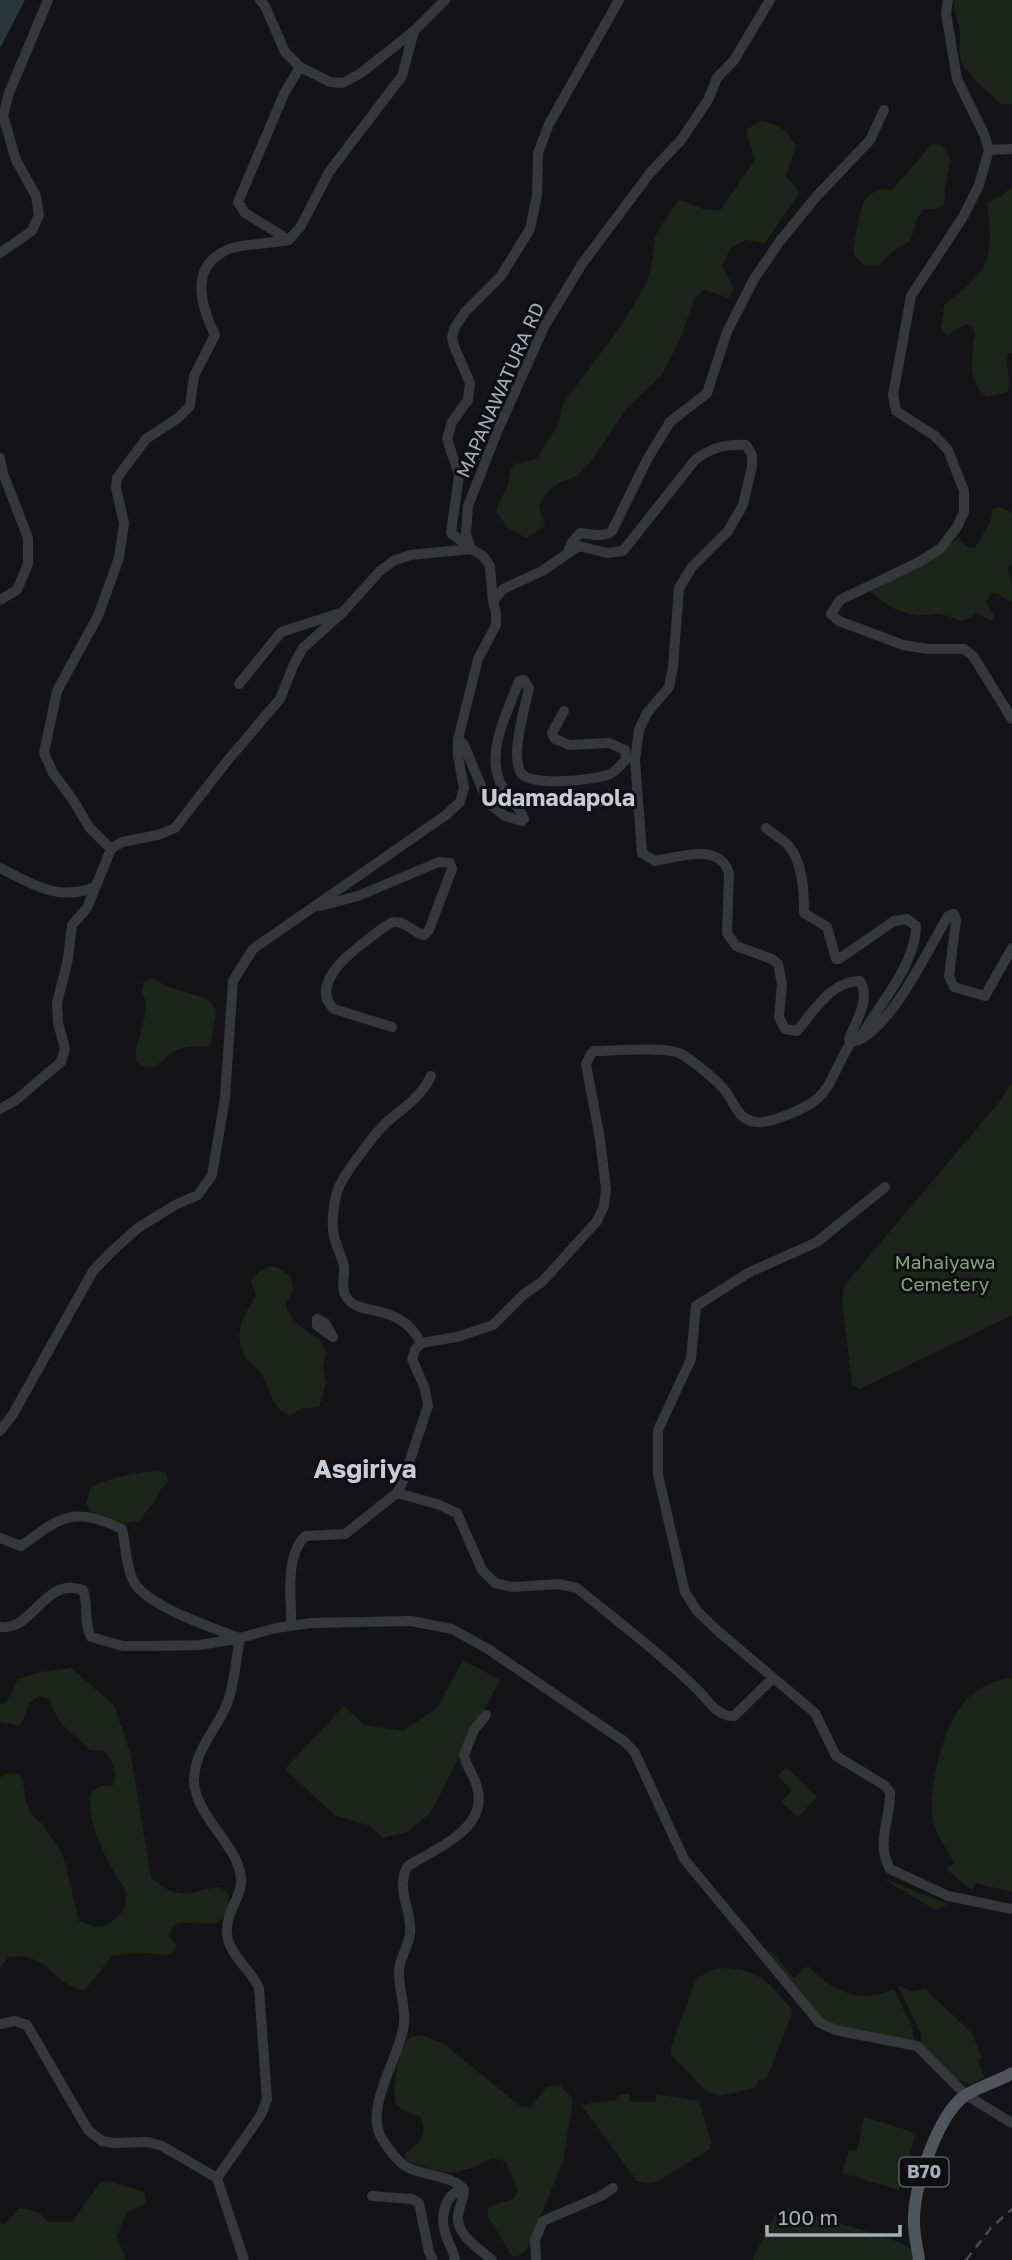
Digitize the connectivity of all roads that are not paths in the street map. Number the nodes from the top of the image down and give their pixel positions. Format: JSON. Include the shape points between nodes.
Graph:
{"nodes":[{"id":1,"x":48,"y":0,"type":"edge"},
{"id":2,"x":260,"y":0,"type":"edge"},
{"id":3,"x":445,"y":0,"type":"edge"},
{"id":4,"x":619,"y":0,"type":"edge"},
{"id":5,"x":770,"y":0,"type":"edge"},
{"id":6,"x":948,"y":0,"type":"edge"},
{"id":7,"x":414,"y":31,"type":"junction"},
{"id":8,"x":300,"y":67,"type":"junction"},
{"id":9,"x":884,"y":110,"type":"dead end"},
{"id":10,"x":1012,"y":149,"type":"edge"},
{"id":11,"x":989,"y":150,"type":"junction"},
{"id":12,"x":289,"y":240,"type":"junction"},
{"id":13,"x":0,"y":253,"type":"edge"},
{"id":14,"x":0,"y":458,"type":"edge"},
{"id":15,"x":471,"y":550,"type":"junction"},
{"id":16,"x":568,"y":552,"type":"junction"},
{"id":17,"x":0,"y":600,"type":"edge"},
{"id":18,"x":493,"y":602,"type":"junction"},
{"id":19,"x":344,"y":612,"type":"junction"},
{"id":20,"x":239,"y":684,"type":"dead end"},
{"id":21,"x":564,"y":711,"type":"dead end"},
{"id":22,"x":1012,"y":719,"type":"edge"},
{"id":23,"x":458,"y":739,"type":"junction"},
{"id":24,"x":766,"y":828,"type":"dead end"},
{"id":25,"x":111,"y":849,"type":"junction"},
{"id":26,"x":0,"y":867,"type":"edge"},
{"id":27,"x":95,"y":887,"type":"junction"},
{"id":28,"x":313,"y":908,"type":"junction"},
{"id":29,"x":1012,"y":948,"type":"edge"},
{"id":30,"x":392,"y":1027,"type":"dead end"},
{"id":31,"x":855,"y":1041,"type":"junction"},
{"id":32,"x":431,"y":1076,"type":"dead end"},
{"id":33,"x":0,"y":1109,"type":"edge"},
{"id":34,"x":885,"y":1187,"type":"dead end"},
{"id":35,"x":421,"y":1343,"type":"junction"},
{"id":36,"x":0,"y":1431,"type":"edge"},
{"id":37,"x":397,"y":1493,"type":"junction"},
{"id":38,"x":0,"y":1538,"type":"edge"},
{"id":39,"x":291,"y":1626,"type":"junction"},
{"id":40,"x":0,"y":1628,"type":"edge"},
{"id":41,"x":240,"y":1639,"type":"junction"},
{"id":42,"x":773,"y":1678,"type":"junction"},
{"id":43,"x":486,"y":1715,"type":"dead end"},
{"id":44,"x":1012,"y":1909,"type":"edge"},
{"id":45,"x":0,"y":2024,"type":"edge"},
{"id":46,"x":1012,"y":2073,"type":"edge"},
{"id":47,"x":966,"y":2095,"type":"junction"},
{"id":48,"x":1012,"y":2123,"type":"edge"},
{"id":49,"x":217,"y":2178,"type":"junction"},
{"id":50,"x":613,"y":2188,"type":"dead end"},
{"id":51,"x":464,"y":2190,"type":"junction"},
{"id":52,"x":372,"y":2196,"type":"dead end"},
{"id":53,"x":244,"y":2260,"type":"edge"},
{"id":54,"x":433,"y":2260,"type":"edge"},
{"id":55,"x":455,"y":2260,"type":"edge"},
{"id":56,"x":492,"y":2260,"type":"edge"},
{"id":57,"x":536,"y":2260,"type":"edge"},
{"id":58,"x":919,"y":2260,"type":"edge"}],
"edges":[{"from":1,"to":13,"type":"street","via":[[3,116],[16,160],[36,196],[39,215],[32,231]]},
{"from":2,"to":8,"type":"street","via":[[285,52]]},
{"from":3,"to":7,"type":"street"},
{"from":4,"to":15,"type":"street","via":[[549,124],[538,153],[530,229],[501,276],[455,327],[454,346],[470,383],[468,400],[452,422],[447,439],[458,475],[451,533]]},
{"from":5,"to":15,"type":"street","name":"MAPANAWATURA RD","via":[[734,60],[717,78],[708,100],[582,264],[544,327],[468,506],[466,534]]},
{"from":6,"to":11,"type":"street","via":[[957,79]]},
{"from":7,"to":8,"type":"street","via":[[343,83],[330,82]]},
{"from":7,"to":12,"type":"street","via":[[402,76],[342,153],[302,226]]},
{"from":8,"to":12,"type":"street","via":[[238,202],[245,213]]},
{"from":9,"to":16,"type":"street","via":[[870,140],[815,198],[754,279],[727,332],[707,393],[670,422],[611,530],[601,535],[580,533]]},
{"from":10,"to":11,"type":"street"},
{"from":11,"to":22,"type":"street","via":[[963,217],[911,296],[893,395],[896,411],[948,450],[964,491],[964,512],[941,548],[840,600],[831,614],[903,645],[964,649]]},
{"from":12,"to":25,"type":"street","via":[[229,249],[212,261],[199,290],[215,335],[194,376],[190,406],[146,439],[117,478],[124,523],[119,558],[98,616],[57,691],[44,753],[89,827]]},
{"from":14,"to":17,"type":"street","via":[[28,538],[28,564],[17,590]]},
{"from":15,"to":18,"type":"street","via":[[490,566]]},
{"from":15,"to":19,"type":"street","via":[[410,555],[393,561]]},
{"from":16,"to":18,"type":"street","via":[[542,571],[503,589]]},
{"from":16,"to":31,"type":"street","via":[[579,545],[607,553],[623,551],[695,460],[727,444],[746,445],[752,466],[743,505],[728,531],[678,588],[670,687],[639,730],[635,760],[642,853],[655,861],[701,853],[726,864],[727,933],[736,946],[778,964],[782,984],[779,1017],[785,1029],[797,1031],[830,992],[847,981],[860,981],[865,1000],[849,1039]]},
{"from":18,"to":23,"type":"street","via":[[496,625],[478,659]]},
{"from":19,"to":20,"type":"street","via":[[281,632]]},
{"from":19,"to":25,"type":"street","via":[[303,648],[280,699],[175,828]]},
{"from":21,"to":23,"type":"street","via":[[552,733],[555,740],[569,745],[609,743],[625,750],[626,759],[609,775],[594,778],[526,779],[517,762],[529,688],[524,680],[519,681],[498,738],[495,762],[500,783],[522,812],[522,821],[505,816],[488,803]]},
{"from":23,"to":28,"type":"street","via":[[464,788],[460,802]]},
{"from":24,"to":31,"type":"street","via":[[789,846],[800,871],[804,913],[827,927],[836,959],[894,920],[907,919],[916,926],[916,939],[904,966]]},
{"from":25,"to":27,"type":"street"},
{"from":26,"to":27,"type":"street","via":[[44,890],[83,892]]},
{"from":27,"to":33,"type":"street","via":[[88,908],[72,925],[57,1003],[65,1048],[61,1062]]},
{"from":28,"to":30,"type":"street","via":[[358,896],[439,862],[450,863],[452,869],[429,930],[424,935],[401,922],[387,925],[342,958],[325,994],[334,1009]]},
{"from":28,"to":36,"type":"street","via":[[253,949],[233,981],[225,1098],[212,1175],[198,1195],[138,1228],[93,1271]]},
{"from":29,"to":31,"type":"street","via":[[985,996],[954,987],[949,976],[956,920],[954,914],[948,916],[902,995],[870,1033]]},
{"from":31,"to":35,"type":"street","via":[[817,1101],[763,1123],[742,1115],[722,1087],[680,1053],[594,1051],[586,1064],[606,1189],[597,1221],[542,1282],[494,1325]]},
{"from":32,"to":35,"type":"street","via":[[425,1089],[383,1126],[351,1169],[339,1187],[332,1221],[346,1297],[356,1305],[405,1321]]},
{"from":34,"to":42,"type":"street","via":[[817,1242],[748,1273],[696,1306],[691,1359],[658,1430],[657,1475],[685,1592],[697,1611]]},
{"from":35,"to":37,"type":"street","via":[[412,1359],[428,1406]]},
{"from":37,"to":39,"type":"street","via":[[345,1534],[305,1536],[299,1542],[292,1558]]},
{"from":37,"to":42,"type":"street","via":[[457,1513],[482,1570],[495,1583],[578,1588],[727,1717],[734,1716]]},
{"from":38,"to":41,"type":"street","via":[[21,1546],[59,1520],[77,1515],[103,1520],[122,1529],[132,1580],[141,1592]]},
{"from":39,"to":41,"type":"street"},
{"from":39,"to":47,"type":"street","via":[[411,1621],[452,1629],[619,1737],[635,1753],[684,1859],[820,2023],[917,2046]]},
{"from":40,"to":41,"type":"street","via":[[16,1625],[62,1587],[73,1586],[83,1590],[87,1599],[86,1628],[91,1637],[105,1643],[200,1645]]},
{"from":41,"to":49,"type":"street","via":[[228,1701],[202,1746],[194,1781],[204,1813],[235,1858],[242,1880],[227,1931],[232,1950],[259,1988],[267,2099]]},
{"from":42,"to":44,"type":"street","via":[[815,1713],[836,1756],[890,1792],[882,1838],[890,1869],[948,1896]]},
{"from":43,"to":51,"type":"street","via":[[464,1755],[479,1793],[472,1823],[404,1872],[410,1934],[399,1968],[404,2027],[384,2077],[377,2120],[380,2135],[406,2167],[454,2182]]},
{"from":45,"to":49,"type":"street","via":[[15,2021],[27,2025],[88,2130],[102,2141],[162,2146]]},
{"from":46,"to":47,"type":"main road","number":"B70"},
{"from":47,"to":48,"type":"street"},
{"from":47,"to":58,"type":"main road","number":"B70","via":[[941,2130],[922,2175],[914,2213]]},
{"from":49,"to":53,"type":"street"},
{"from":50,"to":57,"type":"street","via":[[543,2221],[535,2239]]},
{"from":51,"to":55,"type":"street","via":[[450,2195],[444,2214],[444,2231]]},
{"from":51,"to":56,"type":"street","via":[[458,2224]]},
{"from":52,"to":54,"type":"street","via":[[419,2203]]}]}
